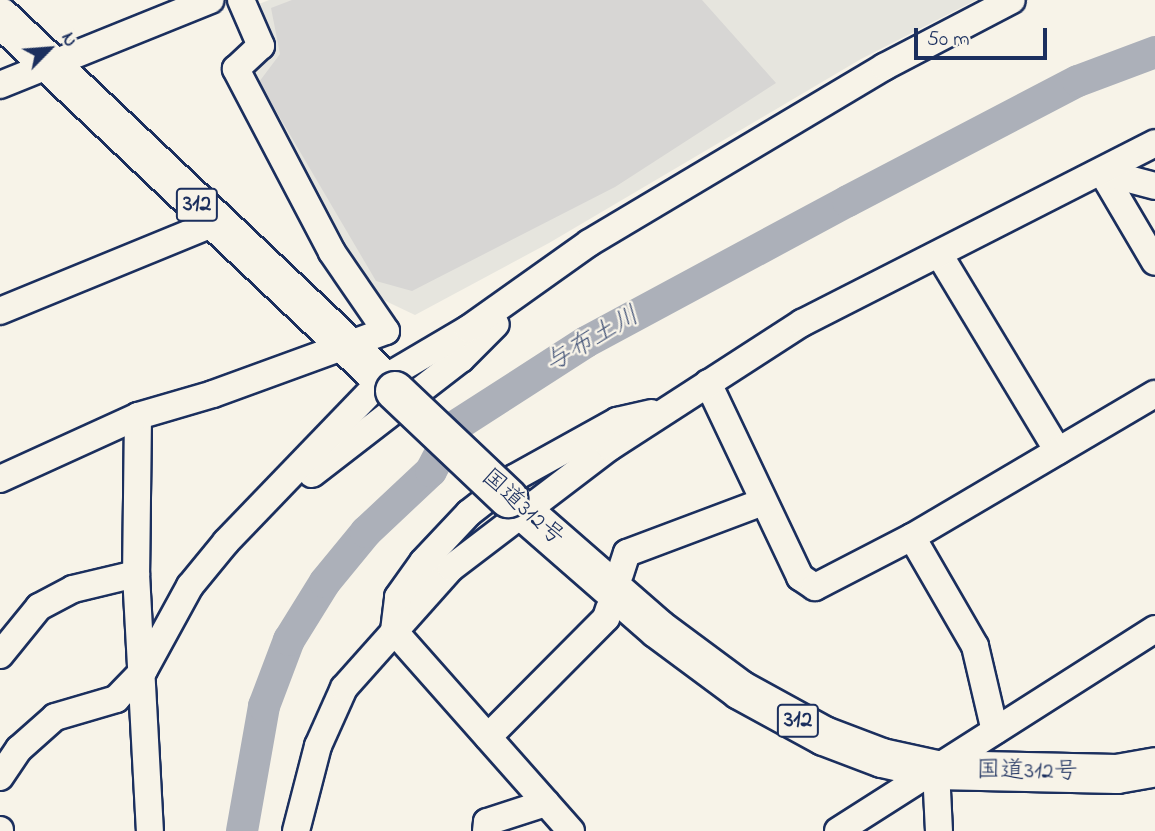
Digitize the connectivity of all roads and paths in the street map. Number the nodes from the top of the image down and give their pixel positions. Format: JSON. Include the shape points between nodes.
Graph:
{"nodes":[{"id":1,"x":210,"y":0,"type":"edge"},
{"id":2,"x":241,"y":0,"type":"edge"},
{"id":3,"x":1012,"y":0,"type":"edge"},
{"id":4,"x":0,"y":17,"type":"edge"},
{"id":5,"x":50,"y":62,"type":"junction"},
{"id":6,"x":0,"y":85,"type":"edge"},
{"id":7,"x":1155,"y":143,"type":"edge"},
{"id":8,"x":1102,"y":172,"type":"junction"},
{"id":9,"x":1155,"y":186,"type":"edge"},
{"id":10,"x":215,"y":223,"type":"junction"},
{"id":11,"x":939,"y":254,"type":"junction"},
{"id":12,"x":1155,"y":262,"type":"edge"},
{"id":13,"x":541,"y":278,"type":"junction"},
{"id":14,"x":0,"y":311,"type":"edge"},
{"id":15,"x":346,"y":346,"type":"junction"},
{"id":16,"x":708,"y":383,"type":"junction"},
{"id":17,"x":389,"y":385,"type":"junction"},
{"id":18,"x":1155,"y":394,"type":"edge"},
{"id":19,"x":670,"y":409,"type":"junction"},
{"id":20,"x":138,"y":416,"type":"junction"},
{"id":21,"x":1058,"y":451,"type":"junction"},
{"id":22,"x":0,"y":479,"type":"edge"},
{"id":23,"x":278,"y":491,"type":"junction"},
{"id":24,"x":764,"y":502,"type":"junction"},
{"id":25,"x":517,"y":505,"type":"junction"},
{"id":26,"x":912,"y":537,"type":"junction"},
{"id":27,"x":136,"y":574,"type":"junction"},
{"id":28,"x":620,"y":574,"type":"dead end"},
{"id":29,"x":609,"y":609,"type":"dead end"},
{"id":30,"x":1155,"y":629,"type":"edge"},
{"id":31,"x":394,"y":631,"type":"junction"},
{"id":32,"x":0,"y":656,"type":"edge"},
{"id":33,"x":144,"y":670,"type":"junction"},
{"id":34,"x":995,"y":731,"type":"junction"},
{"id":35,"x":488,"y":737,"type":"junction"},
{"id":36,"x":1155,"y":767,"type":"edge"},
{"id":37,"x":936,"y":770,"type":"junction"},
{"id":38,"x":0,"y":777,"type":"edge"},
{"id":39,"x":546,"y":803,"type":"junction"},
{"id":40,"x":150,"y":831,"type":"edge"},
{"id":41,"x":296,"y":831,"type":"edge"},
{"id":42,"x":486,"y":831,"type":"edge"},
{"id":43,"x":570,"y":831,"type":"edge"},
{"id":44,"x":838,"y":831,"type":"edge"},
{"id":45,"x":939,"y":831,"type":"edge"}],
"edges":[{"from":1,"to":5,"type":"street"},
{"from":2,"to":15,"type":"street","via":[[261,46],[236,69],[332,251],[386,331]]},
{"from":3,"to":13,"type":"street","via":[[884,67],[589,243]]},
{"from":4,"to":5,"type":"highway","name":"国道312号","number":"312"},
{"from":5,"to":6,"type":"street"},
{"from":5,"to":10,"type":"highway","name":"国道312号","number":"312"},
{"from":7,"to":8,"type":"street"},
{"from":8,"to":9,"type":"street"},
{"from":8,"to":11,"type":"street"},
{"from":8,"to":12,"type":"street"},
{"from":10,"to":14,"type":"street"},
{"from":10,"to":15,"type":"highway","name":"国道312号","number":"312"},
{"from":11,"to":16,"type":"street","via":[[802,323]]},
{"from":11,"to":21,"type":"street"},
{"from":13,"to":17,"type":"street"},
{"from":13,"to":23,"type":"street","via":[[461,359],[326,466]]},
{"from":15,"to":17,"type":"highway","name":"国道312号","number":"312"},
{"from":15,"to":20,"type":"street"},
{"from":16,"to":19,"type":"street"},
{"from":16,"to":24,"type":"street"},
{"from":17,"to":23,"type":"street"},
{"from":17,"to":25,"type":"highway","name":"国道312号","number":"312","bridge":true},
{"from":18,"to":21,"type":"street"},
{"from":19,"to":25,"type":"street"},
{"from":19,"to":31,"type":"street","via":[[617,421],[575,441],[478,506],[423,562],[398,597]]},
{"from":20,"to":22,"type":"street"},
{"from":20,"to":27,"type":"street"},
{"from":21,"to":26,"type":"street"},
{"from":23,"to":33,"type":"street","via":[[190,586]]},
{"from":24,"to":26,"type":"street","via":[[800,577],[816,586]]},
{"from":24,"to":28,"type":"street","via":[[627,553]]},
{"from":25,"to":31,"type":"street"},
{"from":25,"to":37,"type":"highway","name":"国道312号","number":"312","via":[[658,629],[740,690],[824,736],[882,758]]},
{"from":26,"to":34,"type":"street","via":[[975,646]]},
{"from":27,"to":32,"type":"street","via":[[73,589],[39,607]]},
{"from":27,"to":33,"type":"street"},
{"from":29,"to":35,"type":"street","via":[[606,618]]},
{"from":30,"to":34,"type":"street"},
{"from":31,"to":35,"type":"street"},
{"from":31,"to":41,"type":"street","via":[[344,688],[318,746]]},
{"from":33,"to":38,"type":"street","via":[[116,699],[55,717],[19,748]]},
{"from":33,"to":40,"type":"street"},
{"from":34,"to":37,"type":"street"},
{"from":35,"to":39,"type":"street"},
{"from":36,"to":37,"type":"highway","name":"国道312号","number":"312","via":[[1117,774]]},
{"from":37,"to":44,"type":"street"},
{"from":37,"to":45,"type":"street"},
{"from":39,"to":42,"type":"street","via":[[487,822]]},
{"from":39,"to":43,"type":"street"}]}
